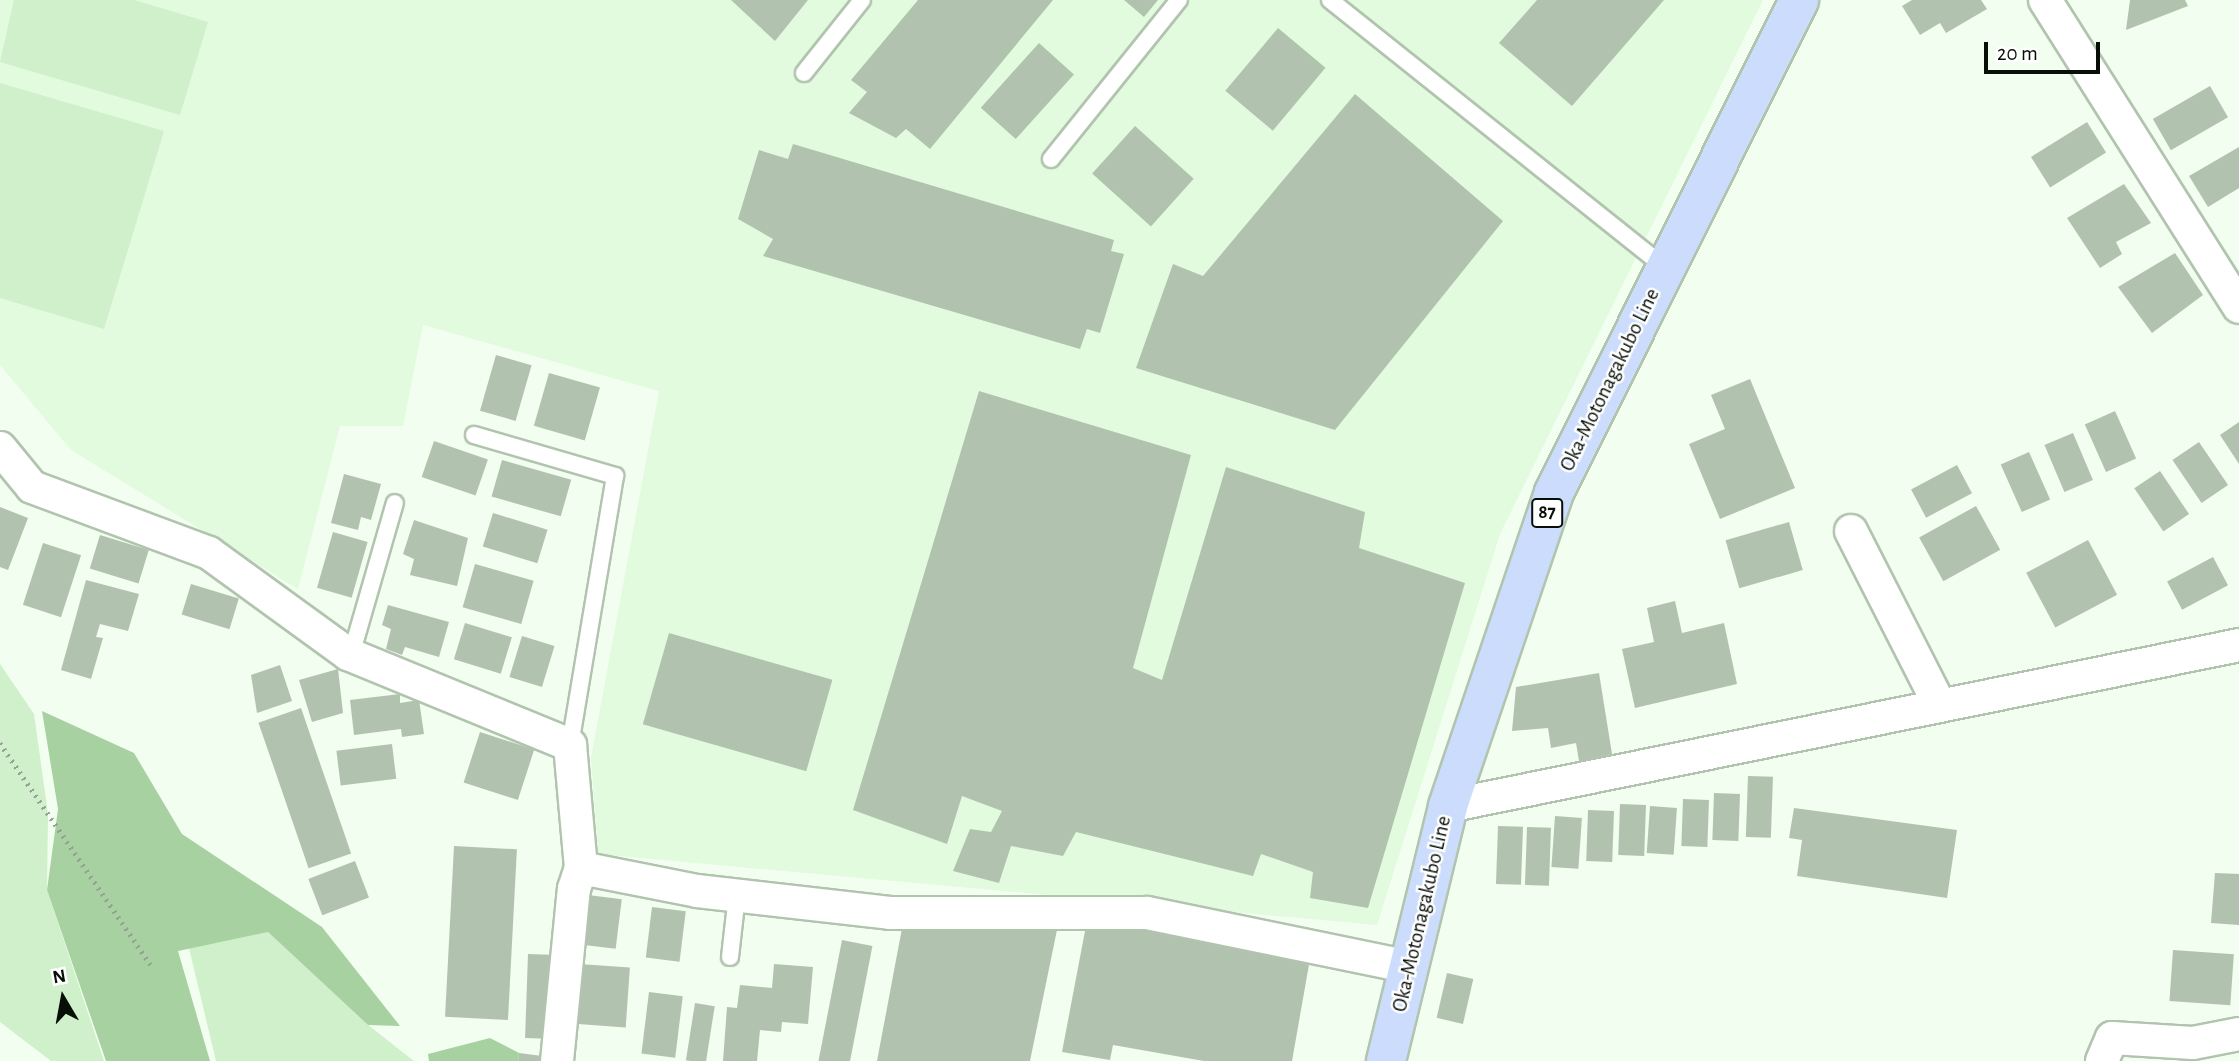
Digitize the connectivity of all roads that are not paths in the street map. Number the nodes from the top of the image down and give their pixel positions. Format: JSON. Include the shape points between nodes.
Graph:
{"nodes":[{"id":1,"x":862,"y":0,"type":"edge"},
{"id":2,"x":1179,"y":0,"type":"edge"},
{"id":3,"x":1799,"y":0,"type":"edge"},
{"id":4,"x":2045,"y":0,"type":"edge"},
{"id":5,"x":1341,"y":3,"type":"edge"},
{"id":6,"x":804,"y":74,"type":"dead end"},
{"id":7,"x":1051,"y":159,"type":"dead end"},
{"id":8,"x":1666,"y":268,"type":"junction"},
{"id":9,"x":2239,"y":307,"type":"edge"},
{"id":10,"x":474,"y":435,"type":"dead end"},
{"id":11,"x":0,"y":448,"type":"edge"},
{"id":12,"x":395,"y":503,"type":"dead end"},
{"id":13,"x":1850,"y":531,"type":"dead end"},
{"id":14,"x":2239,"y":645,"type":"edge"},
{"id":15,"x":351,"y":655,"type":"junction"},
{"id":16,"x":1938,"y":704,"type":"junction"},
{"id":17,"x":570,"y":745,"type":"junction"},
{"id":18,"x":1448,"y":806,"type":"junction"},
{"id":19,"x":581,"y":868,"type":"junction"},
{"id":20,"x":737,"y":896,"type":"junction"},
{"id":21,"x":730,"y":957,"type":"dead end"},
{"id":22,"x":1410,"y":967,"type":"junction"},
{"id":23,"x":2239,"y":1034,"type":"edge"},
{"id":24,"x":557,"y":1061,"type":"edge"},
{"id":25,"x":1386,"y":1061,"type":"edge"},
{"id":26,"x":2102,"y":1061,"type":"edge"}],
"edges":[{"from":1,"to":6,"type":"lane"},
{"from":2,"to":7,"type":"lane"},
{"from":3,"to":8,"type":"main road","name":"Oka-Motonagakubo Line","number":"87"},
{"from":4,"to":9,"type":"street"},
{"from":5,"to":8,"type":"lane"},
{"from":8,"to":18,"type":"main road","name":"Oka-Motonagakubo Line","number":"87","via":[[1554,493]]},
{"from":10,"to":17,"type":"lane","via":[[615,476]]},
{"from":11,"to":15,"type":"street","via":[[32,486],[209,553]]},
{"from":12,"to":15,"type":"lane"},
{"from":13,"to":16,"type":"street"},
{"from":14,"to":16,"type":"street"},
{"from":15,"to":17,"type":"street"},
{"from":16,"to":18,"type":"street"},
{"from":17,"to":19,"type":"street"},
{"from":18,"to":22,"type":"main road","name":"Oka-Motonagakubo Line","number":"87"},
{"from":19,"to":20,"type":"street"},
{"from":19,"to":24,"type":"street","via":[[574,889]]},
{"from":20,"to":21,"type":"lane"},
{"from":20,"to":22,"type":"street","via":[[890,914],[1147,913]]},
{"from":22,"to":25,"type":"main road","name":"Oka-Motonagakubo Line","number":"87"},
{"from":23,"to":26,"type":"street","via":[[2193,1043],[2112,1038]]}]}
